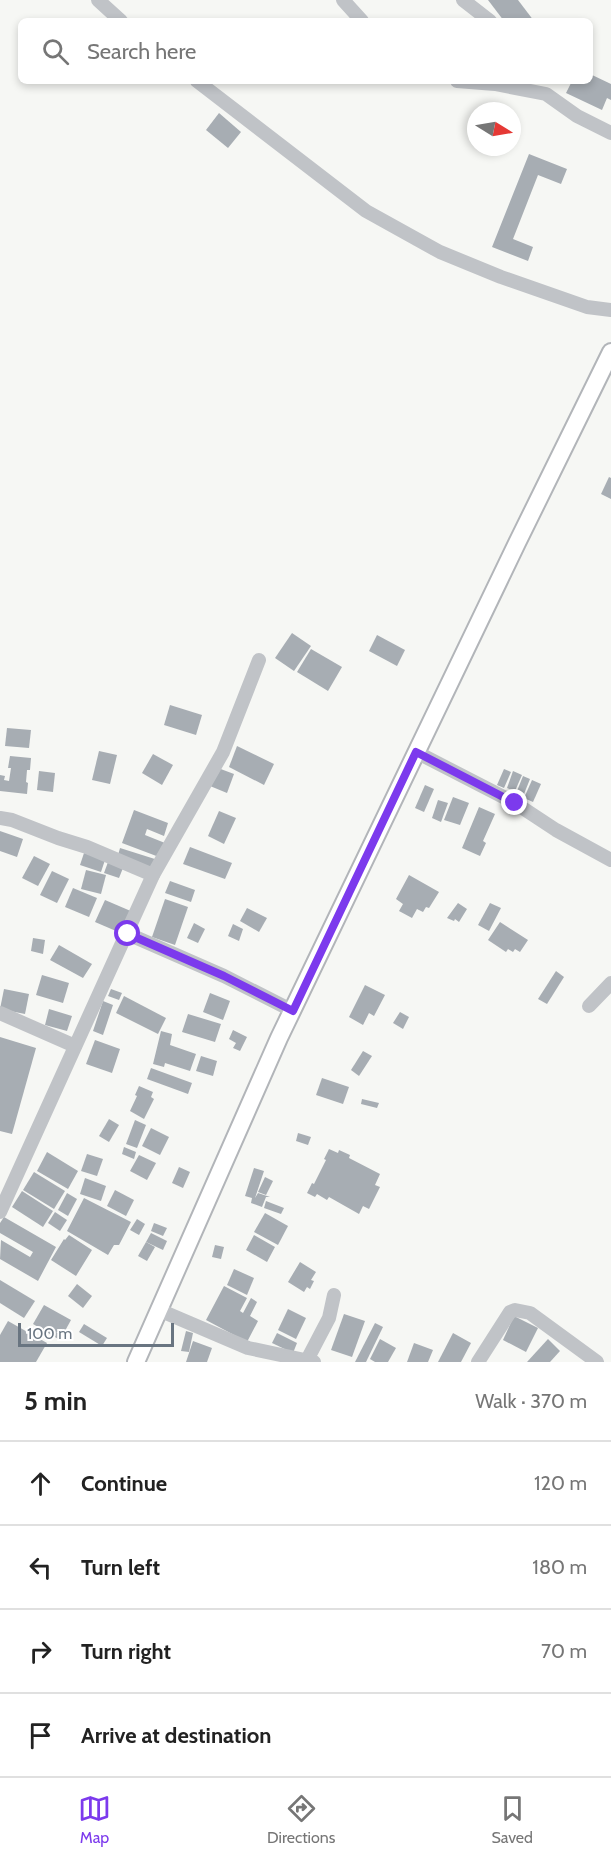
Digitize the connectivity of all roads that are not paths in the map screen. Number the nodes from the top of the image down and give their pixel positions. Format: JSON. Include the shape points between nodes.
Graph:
{"nodes":[{"id":1,"x":98,"y":0,"type":"edge"},
{"id":2,"x":343,"y":0,"type":"edge"},
{"id":3,"x":463,"y":0,"type":"edge"},
{"id":4,"x":118,"y":18,"type":"edge"},
{"id":5,"x":359,"y":18,"type":"edge"},
{"id":6,"x":486,"y":18,"type":"edge"},
{"id":7,"x":201,"y":84,"type":"edge"},
{"id":8,"x":495,"y":84,"type":"edge"},
{"id":9,"x":538,"y":84,"type":"edge"},
{"id":10,"x":546,"y":94,"type":"junction"},
{"id":11,"x":611,"y":133,"type":"edge"},
{"id":12,"x":611,"y":310,"type":"edge"},
{"id":13,"x":609,"y":360,"type":"edge"},
{"id":14,"x":259,"y":660,"type":"dead end"},
{"id":15,"x":416,"y":752,"type":"junction"},
{"id":16,"x":0,"y":818,"type":"edge"},
{"id":17,"x":611,"y":860,"type":"edge"},
{"id":18,"x":153,"y":875,"type":"junction"},
{"id":19,"x":128,"y":934,"type":"junction"},
{"id":20,"x":611,"y":984,"type":"edge"},
{"id":21,"x":589,"y":1006,"type":"dead end"},
{"id":22,"x":293,"y":1011,"type":"junction"},
{"id":23,"x":0,"y":1012,"type":"edge"},
{"id":24,"x":75,"y":1047,"type":"junction"},
{"id":25,"x":0,"y":1212,"type":"edge"},
{"id":26,"x":334,"y":1295,"type":"dead end"},
{"id":27,"x":159,"y":1310,"type":"junction"},
{"id":28,"x":136,"y":1360,"type":"edge"},
{"id":29,"x":309,"y":1361,"type":"edge"},
{"id":30,"x":478,"y":1362,"type":"edge"},
{"id":31,"x":597,"y":1362,"type":"edge"}],
"edges":[{"from":1,"to":4,"type":"street"},
{"from":2,"to":5,"type":"street"},
{"from":3,"to":6,"type":"street"},
{"from":7,"to":12,"type":"street","via":[[366,211],[440,252],[587,307]]},
{"from":8,"to":10,"type":"street"},
{"from":9,"to":10,"type":"street"},
{"from":10,"to":11,"type":"street"},
{"from":13,"to":15,"type":"main road"},
{"from":14,"to":18,"type":"street","via":[[224,752]]},
{"from":15,"to":17,"type":"street","via":[[515,803]]},
{"from":15,"to":22,"type":"main road"},
{"from":16,"to":18,"type":"street","via":[[87,847]]},
{"from":18,"to":19,"type":"street"},
{"from":19,"to":22,"type":"street"},
{"from":19,"to":24,"type":"street"},
{"from":20,"to":21,"type":"street"},
{"from":22,"to":27,"type":"main road"},
{"from":23,"to":24,"type":"street"},
{"from":24,"to":25,"type":"street"},
{"from":26,"to":29,"type":"street","via":[[329,1318]]},
{"from":27,"to":28,"type":"main road"},
{"from":27,"to":29,"type":"street","via":[[248,1348]]},
{"from":30,"to":31,"type":"street","via":[[515,1310],[530,1312]]}]}
